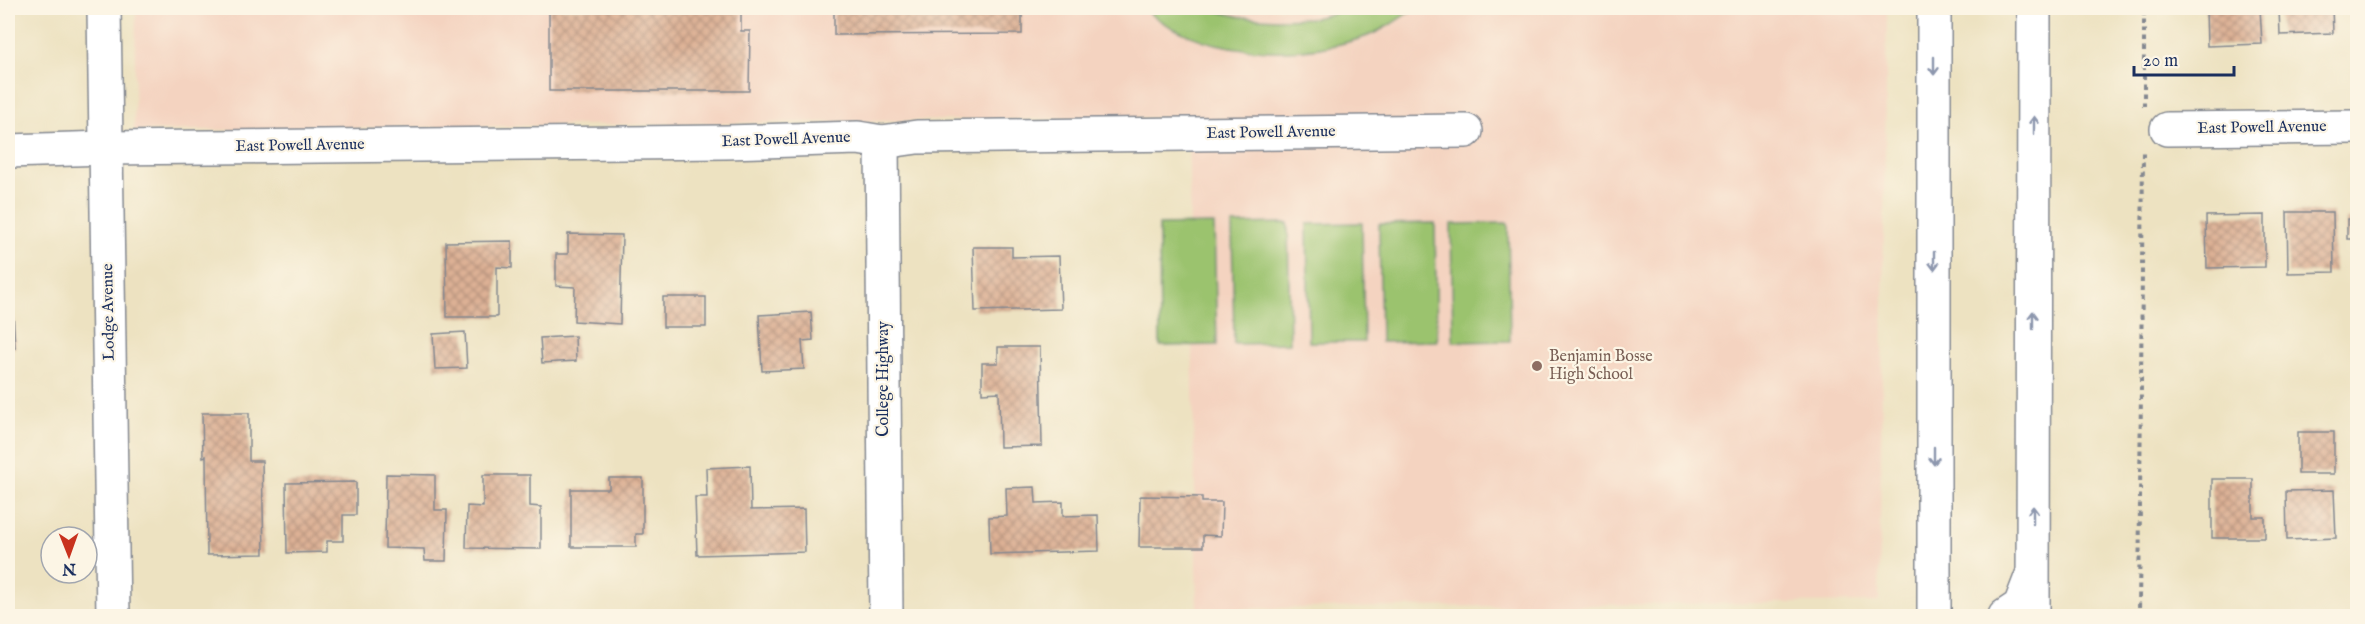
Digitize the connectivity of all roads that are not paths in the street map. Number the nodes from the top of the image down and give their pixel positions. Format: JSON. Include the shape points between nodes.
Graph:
{"nodes":[{"id":1,"x":104,"y":8,"type":"edge"},
{"id":2,"x":1934,"y":8,"type":"edge"},
{"id":3,"x":2034,"y":8,"type":"edge"},
{"id":4,"x":2358,"y":127,"type":"edge"},
{"id":5,"x":2152,"y":129,"type":"road end"},
{"id":6,"x":1466,"y":131,"type":"dead end"},
{"id":7,"x":882,"y":142,"type":"junction"},
{"id":8,"x":106,"y":148,"type":"junction"},
{"id":9,"x":8,"y":151,"type":"edge"},
{"id":10,"x":2033,"y":573,"type":"junction"},
{"id":11,"x":1934,"y":574,"type":"junction"},
{"id":12,"x":113,"y":616,"type":"edge"},
{"id":13,"x":886,"y":616,"type":"edge"},
{"id":14,"x":1935,"y":616,"type":"edge"},
{"id":15,"x":1962,"y":616,"type":"edge"},
{"id":16,"x":2005,"y":616,"type":"edge"},
{"id":17,"x":2033,"y":616,"type":"edge"}],
"edges":[{"from":1,"to":8,"type":"main road","name":"Lodge Avenue"},
{"from":2,"to":11,"type":"main road","one_way":true},
{"from":10,"to":3,"type":"main road","one_way":true},
{"from":4,"to":5,"type":"main road","name":"East Powell Avenue"},
{"from":6,"to":7,"type":"main road","name":"East Powell Avenue","via":[[917,137]]},
{"from":7,"to":8,"type":"main road","name":"East Powell Avenue","via":[[858,138]]},
{"from":7,"to":13,"type":"main road","name":"College Highway"},
{"from":8,"to":9,"type":"main road","name":"East Powell Avenue"},
{"from":8,"to":12,"type":"main road","name":"Lodge Avenue"},
{"from":10,"to":16,"type":"main road","via":[[2020,606]]},
{"from":10,"to":17,"type":"main road"},
{"from":11,"to":14,"type":"main road"},
{"from":11,"to":15,"type":"main road","via":[[1947,608]]}]}
